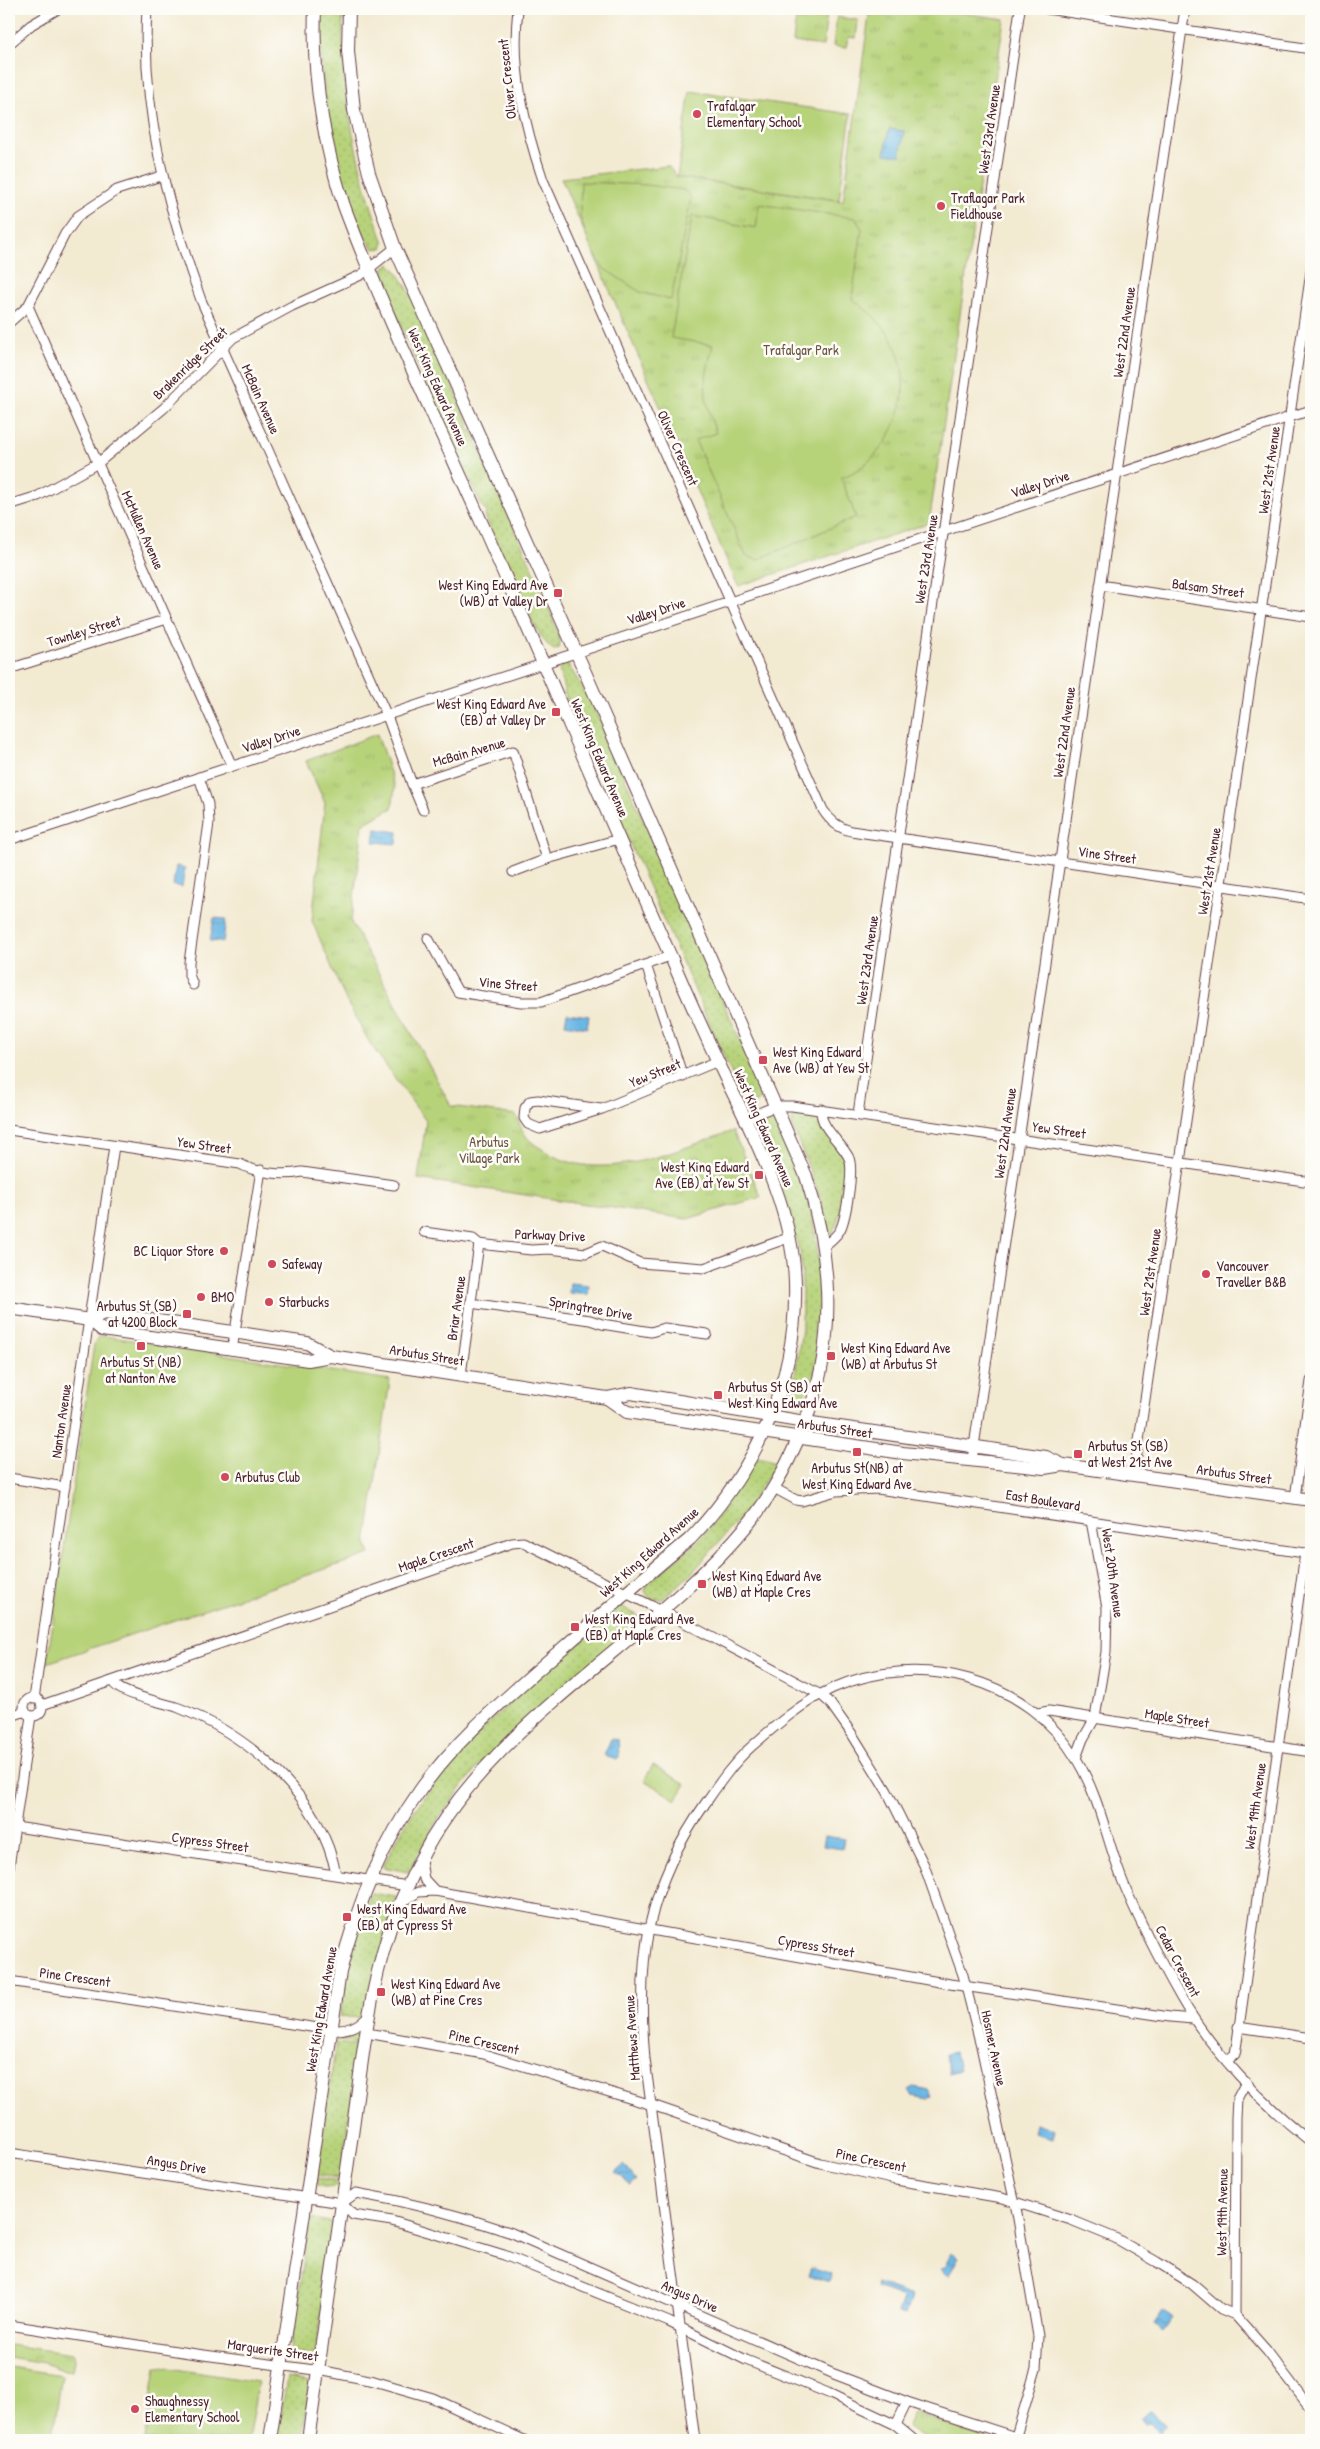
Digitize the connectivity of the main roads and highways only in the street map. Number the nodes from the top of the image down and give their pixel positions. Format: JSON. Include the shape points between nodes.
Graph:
{"nodes":[{"id":1,"x":315,"y":9,"type":"edge"},
{"id":2,"x":349,"y":9,"type":"edge"},
{"id":3,"x":9,"y":1308,"type":"edge"},
{"id":4,"x":90,"y":1320,"type":"junction"},
{"id":5,"x":331,"y":1356,"type":"junction"},
{"id":6,"x":607,"y":1398,"type":"junction"},
{"id":7,"x":771,"y":1416,"type":"junction"},
{"id":8,"x":805,"y":1422,"type":"junction"},
{"id":9,"x":763,"y":1432,"type":"junction"},
{"id":10,"x":798,"y":1438,"type":"junction"},
{"id":11,"x":1063,"y":1465,"type":"junction"},
{"id":12,"x":1311,"y":1500,"type":"edge"},
{"id":13,"x":270,"y":2440,"type":"edge"},
{"id":14,"x":308,"y":2440,"type":"edge"}],
"edges":[{"from":1,"to":7,"type":"main road","name":"West King Edward Avenue","via":[[314,64],[322,127],[344,206],[670,956],[770,1176],[793,1258],[795,1284],[788,1367]]},
{"from":2,"to":8,"type":"main road","name":"West King Edward Avenue","via":[[348,51],[354,110],[369,173],[395,248],[806,1176],[824,1246],[828,1298],[825,1345],[816,1392]]},
{"from":3,"to":4,"type":"main road","name":"Arbutus Street"},
{"from":4,"to":5,"type":"main road","name":"Arbutus Street","via":[[102,1330],[232,1350],[308,1360]]},
{"from":4,"to":5,"type":"main road","name":"Arbutus Street","via":[[104,1314],[234,1332],[307,1343]]},
{"from":5,"to":6,"type":"main road","name":"Arbutus Street"},
{"from":6,"to":7,"type":"main road","name":"Arbutus Street","via":[[631,1393]]},
{"from":6,"to":9,"type":"main road","name":"Arbutus Street","via":[[627,1412]]},
{"from":7,"to":8,"type":"main road","name":"Arbutus Street"},
{"from":7,"to":9,"type":"main road","name":"West King Edward Avenue"},
{"from":8,"to":10,"type":"main road","name":"West King Edward Avenue"},
{"from":8,"to":11,"type":"main road","name":"Arbutus Street","via":[[1046,1456]]},
{"from":9,"to":10,"type":"main road","name":"Arbutus Street"},
{"from":9,"to":13,"type":"main road","name":"West King Edward Avenue","via":[[735,1485],[690,1539],[478,1723],[447,1756],[410,1806],[370,1880],[340,1972]]},
{"from":10,"to":11,"type":"main road","name":"Arbutus Street","via":[[1044,1468]]},
{"from":10,"to":14,"type":"main road","name":"West King Edward Avenue","via":[[774,1488],[727,1548],[660,1611],[502,1748],[464,1792],[421,1859],[386,1941],[370,2013]]},
{"from":11,"to":12,"type":"main road","name":"Arbutus Street"}]}
